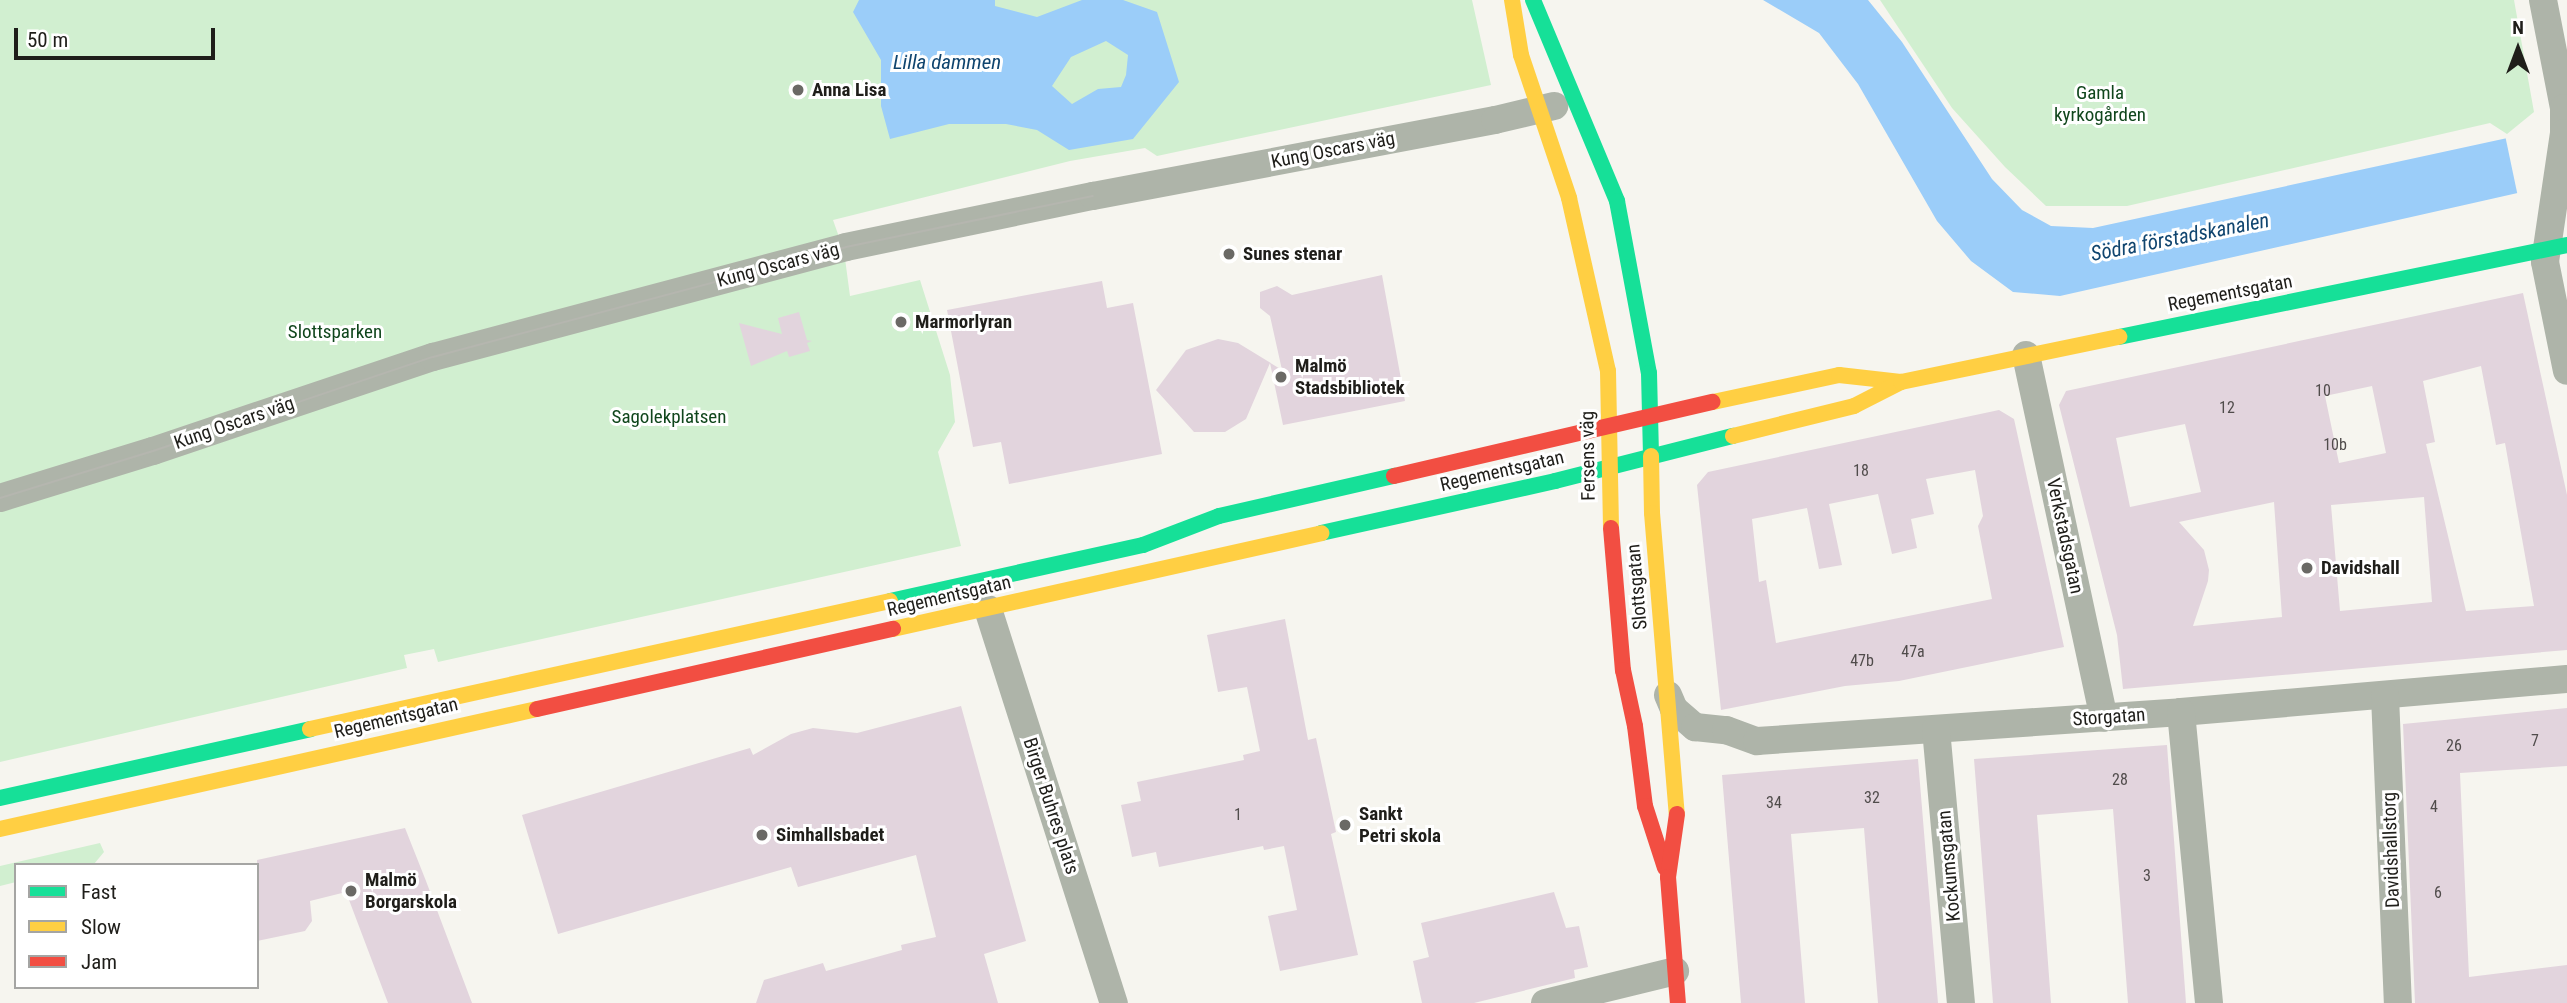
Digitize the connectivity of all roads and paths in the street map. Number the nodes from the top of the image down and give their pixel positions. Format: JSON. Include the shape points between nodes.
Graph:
{"nodes":[{"id":1,"x":1512,"y":0,"type":"edge"},
{"id":2,"x":1533,"y":0,"type":"edge"},
{"id":3,"x":2543,"y":0,"type":"edge"},
{"id":4,"x":2561,"y":58,"type":"edge"},
{"id":5,"x":1573,"y":101,"type":"junction"},
{"id":6,"x":1537,"y":110,"type":"junction"},
{"id":7,"x":2556,"y":248,"type":"edge"},
{"id":8,"x":2026,"y":355,"type":"junction"},
{"id":9,"x":2567,"y":371,"type":"edge"},
{"id":10,"x":1901,"y":382,"type":"junction"},
{"id":11,"x":1649,"y":417,"type":"junction"},
{"id":12,"x":1609,"y":426,"type":"junction"},
{"id":13,"x":1650,"y":457,"type":"junction"},
{"id":14,"x":1608,"y":467,"type":"junction"},
{"id":15,"x":0,"y":498,"type":"edge"},
{"id":16,"x":988,"y":609,"type":"junction"},
{"id":17,"x":2567,"y":679,"type":"edge"},
{"id":18,"x":2385,"y":696,"type":"junction"},
{"id":19,"x":1669,"y":704,"type":"junction"},
{"id":20,"x":2181,"y":712,"type":"junction"},
{"id":21,"x":2104,"y":718,"type":"junction"},
{"id":22,"x":1937,"y":729,"type":"junction"},
{"id":23,"x":0,"y":798,"type":"edge"},
{"id":24,"x":0,"y":829,"type":"edge"},
{"id":25,"x":1668,"y":877,"type":"junction"},
{"id":26,"x":1675,"y":971,"type":"junction"},
{"id":27,"x":1114,"y":1003,"type":"edge"},
{"id":28,"x":1545,"y":1003,"type":"edge"},
{"id":29,"x":1678,"y":1003,"type":"edge"},
{"id":30,"x":1961,"y":1003,"type":"edge"},
{"id":31,"x":2209,"y":1003,"type":"edge"},
{"id":32,"x":2398,"y":1003,"type":"edge"}],
"edges":[{"from":1,"to":6,"type":"main road","name":"Fersens väg"},
{"from":2,"to":5,"type":"main road"},
{"from":3,"to":4,"type":"street"},
{"from":4,"to":7,"type":"street","via":[[2564,108],[2555,199]]},
{"from":5,"to":6,"type":"street","name":"Kung Oscars väg"},
{"from":5,"to":11,"type":"main road","via":[[1617,201],[1644,337]]},
{"from":6,"to":12,"type":"main road","name":"Fersens väg","via":[[1569,198],[1599,328],[1608,371]]},
{"from":6,"to":15,"type":"street","name":"Kung Oscars väg","via":[[846,247],[433,357]]},
{"from":7,"to":8,"type":"main road","name":"Regementsgatan"},
{"from":7,"to":9,"type":"street"},
{"from":8,"to":10,"type":"main road","name":"Regementsgatan"},
{"from":8,"to":21,"type":"street","name":"Verkstadsgatan"},
{"from":10,"to":11,"type":"main road","name":"Regementsgatan","via":[[1839,375]]},
{"from":10,"to":13,"type":"main road","name":"Regementsgatan","via":[[1854,406]]},
{"from":11,"to":12,"type":"main road","name":"Regementsgatan"},
{"from":11,"to":13,"type":"main road"},
{"from":12,"to":14,"type":"main road","name":"Fersens väg"},
{"from":12,"to":23,"type":"main road","name":"Regementsgatan","via":[[1219,516],[1143,545]]},
{"from":13,"to":14,"type":"main road","name":"Regementsgatan"},
{"from":13,"to":19,"type":"main road","name":"Slottsgatan"},
{"from":14,"to":16,"type":"main road","name":"Regementsgatan"},
{"from":14,"to":25,"type":"main road","name":"Fersens väg","via":[[1627,697],[1645,806]]},
{"from":16,"to":24,"type":"main road","name":"Regementsgatan"},
{"from":16,"to":27,"type":"street","name":"Birger Buhres plats"},
{"from":17,"to":18,"type":"street","name":"Storgatan"},
{"from":18,"to":20,"type":"street","name":"Storgatan"},
{"from":18,"to":32,"type":"street","name":"Davidshallstorg"},
{"from":19,"to":22,"type":"street","name":"Storgatan","via":[[1695,727],[1726,730],[1757,741]]},
{"from":19,"to":25,"type":"main road","name":"Fersens väg","via":[[1678,806]]},
{"from":20,"to":21,"type":"street","name":"Storgatan"},
{"from":20,"to":31,"type":"street"},
{"from":21,"to":22,"type":"street","name":"Storgatan"},
{"from":22,"to":30,"type":"street","name":"Kockumsgatan"},
{"from":25,"to":26,"type":"main road","name":"Fersens väg"},
{"from":26,"to":28,"type":"street"},
{"from":26,"to":29,"type":"main road","name":"Fersens väg"}]}
